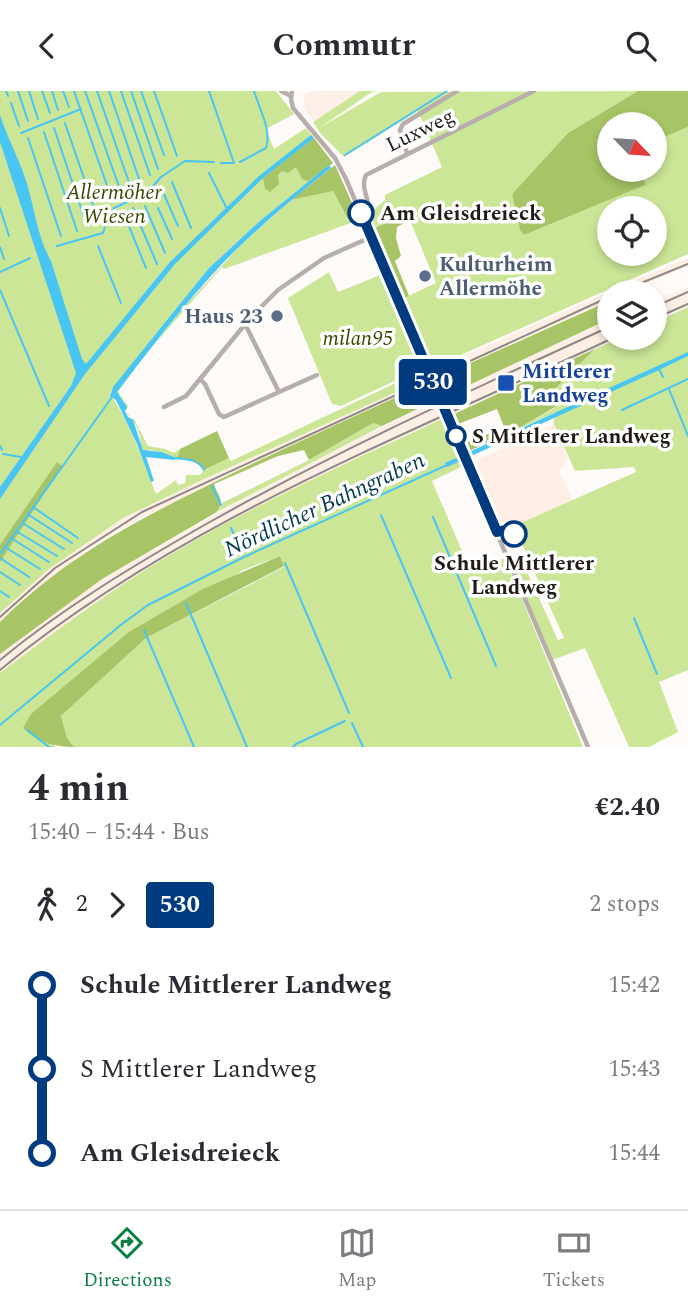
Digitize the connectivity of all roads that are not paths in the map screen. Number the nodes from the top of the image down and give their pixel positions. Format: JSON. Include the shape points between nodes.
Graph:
{"nodes":[{"id":1,"x":281,"y":91,"type":"edge"},
{"id":2,"x":457,"y":91,"type":"edge"},
{"id":3,"x":534,"y":91,"type":"edge"},
{"id":4,"x":292,"y":93,"type":"edge"},
{"id":5,"x":407,"y":153,"type":"junction"},
{"id":6,"x":364,"y":221,"type":"junction"},
{"id":7,"x":371,"y":237,"type":"junction"},
{"id":8,"x":245,"y":324,"type":"junction"},
{"id":9,"x":317,"y":375,"type":"dead end"},
{"id":10,"x":200,"y":379,"type":"junction"},
{"id":11,"x":279,"y":392,"type":"junction"},
{"id":12,"x":164,"y":407,"type":"dead end"},
{"id":13,"x":588,"y":747,"type":"edge"}],
"edges":[{"from":1,"to":4,"type":"street"},
{"from":2,"to":5,"type":"street","via":[[403,124],[400,130]]},
{"from":3,"to":5,"type":"street","name":"Luxweg"},
{"from":4,"to":6,"type":"street","via":[[297,113],[339,164]]},
{"from":5,"to":6,"type":"street","name":"Luxweg","via":[[364,177],[370,211]]},
{"from":6,"to":7,"type":"street"},
{"from":7,"to":8,"type":"street","via":[[300,274]]},
{"from":7,"to":13,"type":"street"},
{"from":8,"to":10,"type":"street"},
{"from":8,"to":11,"type":"street"},
{"from":9,"to":11,"type":"street"},
{"from":10,"to":11,"type":"street","via":[[223,417]]},
{"from":10,"to":12,"type":"street","via":[[186,396]]}]}
